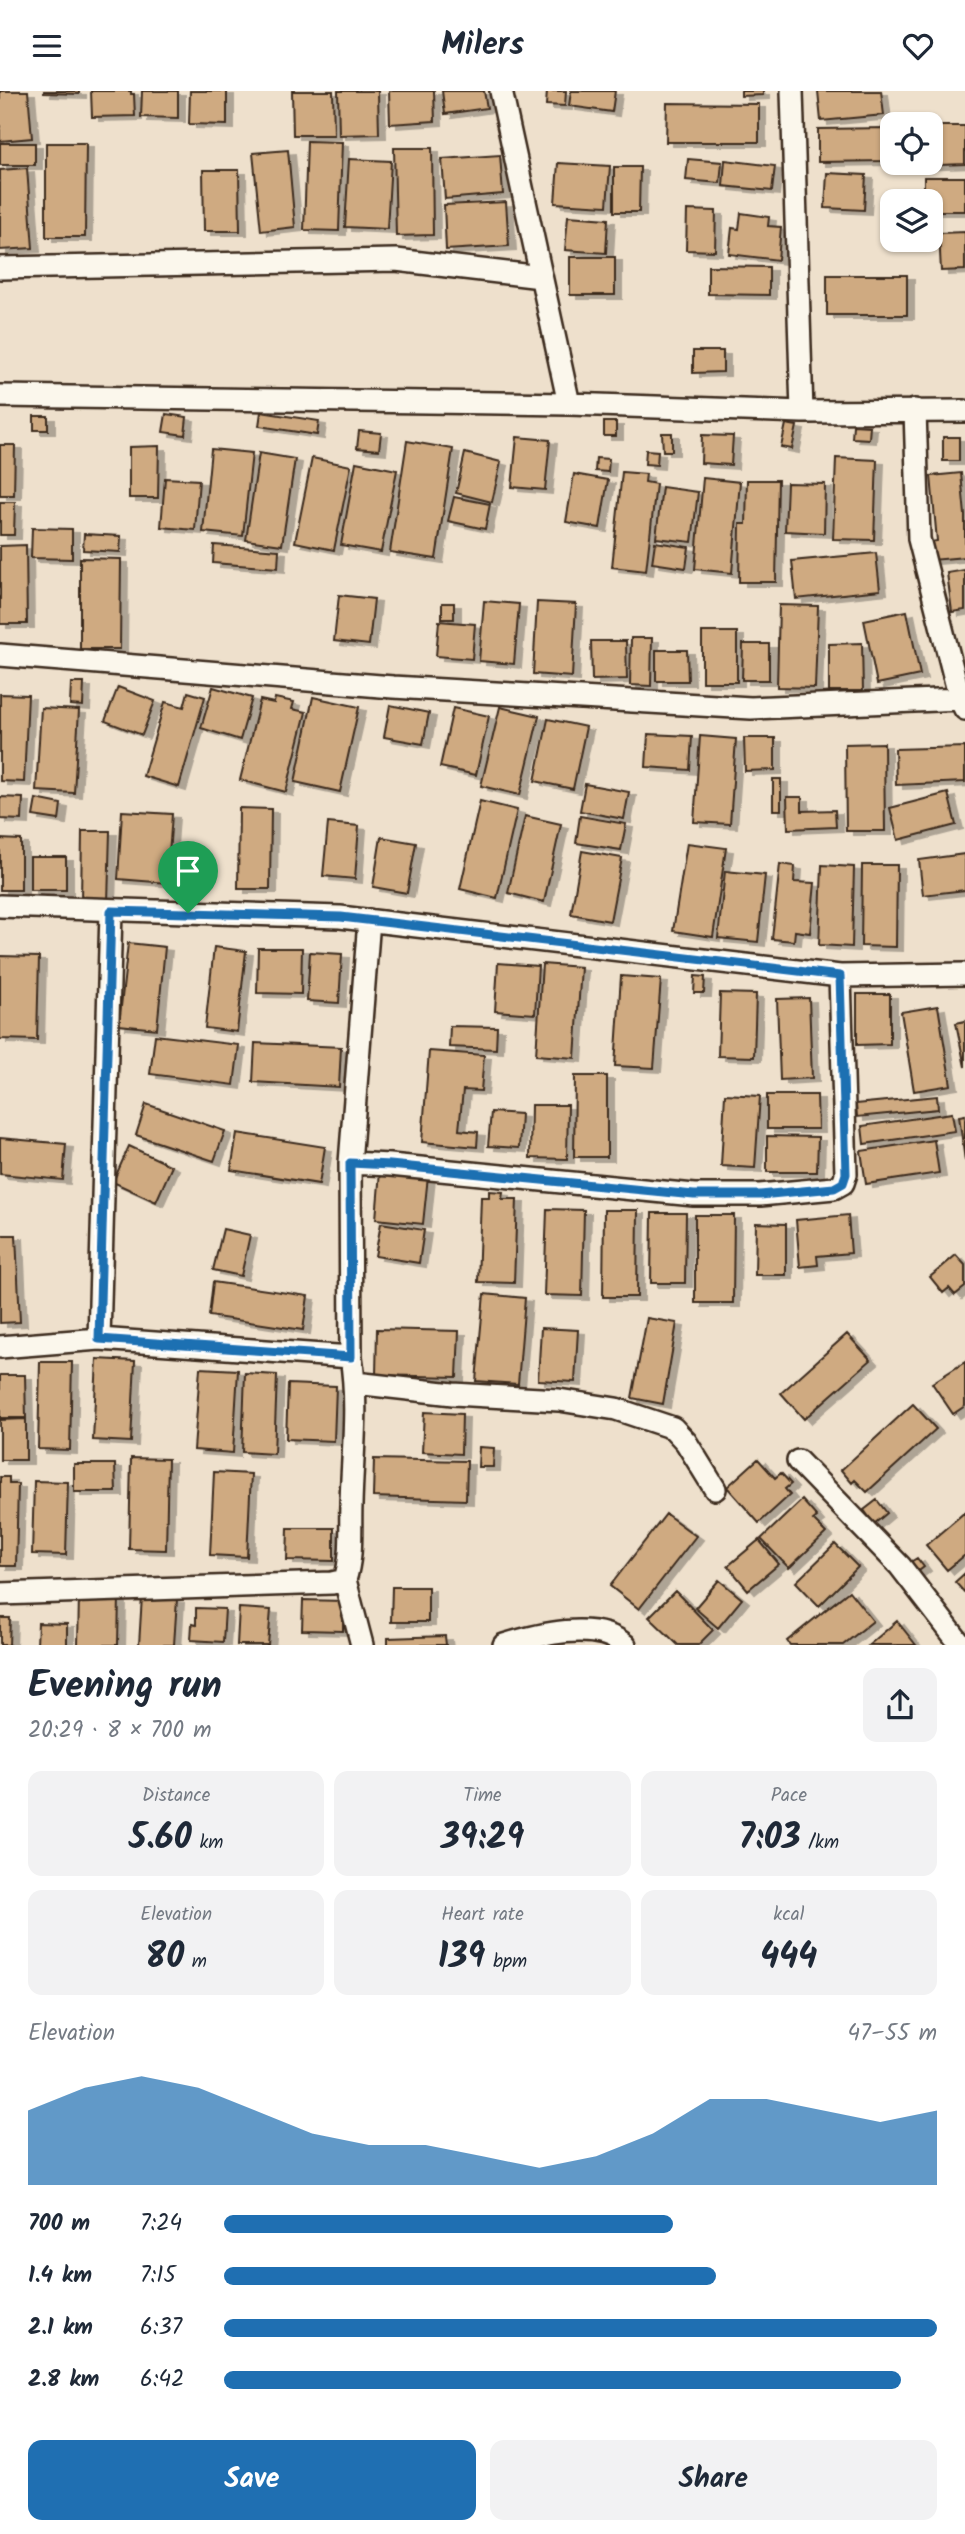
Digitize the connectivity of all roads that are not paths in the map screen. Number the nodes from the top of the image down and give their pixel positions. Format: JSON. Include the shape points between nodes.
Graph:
{"nodes":[{"id":1,"x":501,"y":91,"type":"edge"},
{"id":2,"x":792,"y":91,"type":"edge"},
{"id":3,"x":0,"y":268,"type":"edge"},
{"id":4,"x":541,"y":277,"type":"junction"},
{"id":5,"x":0,"y":396,"type":"edge"},
{"id":6,"x":569,"y":404,"type":"junction"},
{"id":7,"x":915,"y":410,"type":"junction"},
{"id":8,"x":965,"y":411,"type":"edge"},
{"id":9,"x":802,"y":412,"type":"junction"},
{"id":10,"x":0,"y":655,"type":"edge"},
{"id":11,"x":963,"y":704,"type":"edge"},
{"id":12,"x":0,"y":906,"type":"edge"},
{"id":13,"x":111,"y":911,"type":"junction"},
{"id":14,"x":369,"y":920,"type":"junction"},
{"id":15,"x":965,"y":974,"type":"edge"},
{"id":16,"x":840,"y":976,"type":"junction"},
{"id":17,"x":350,"y":1163,"type":"junction"},
{"id":18,"x":99,"y":1339,"type":"junction"},
{"id":19,"x":0,"y":1347,"type":"edge"},
{"id":20,"x":351,"y":1357,"type":"junction"},
{"id":21,"x":355,"y":1383,"type":"junction"},
{"id":22,"x":798,"y":1461,"type":"dead end"},
{"id":23,"x":715,"y":1489,"type":"dead end"},
{"id":24,"x":345,"y":1580,"type":"junction"},
{"id":25,"x":0,"y":1594,"type":"edge"},
{"id":26,"x":362,"y":1645,"type":"edge"},
{"id":27,"x":504,"y":1645,"type":"edge"},
{"id":28,"x":625,"y":1645,"type":"edge"},
{"id":29,"x":961,"y":1645,"type":"edge"}],
"edges":[{"from":1,"to":4,"type":"street"},
{"from":2,"to":9,"type":"street"},
{"from":3,"to":4,"type":"street","via":[[396,260]]},
{"from":4,"to":6,"type":"street"},
{"from":5,"to":6,"type":"street"},
{"from":6,"to":9,"type":"street"},
{"from":7,"to":8,"type":"street"},
{"from":7,"to":9,"type":"street"},
{"from":7,"to":11,"type":"street","via":[[919,539]]},
{"from":10,"to":11,"type":"street","via":[[393,687],[751,708]]},
{"from":12,"to":13,"type":"street"},
{"from":13,"to":14,"type":"street"},
{"from":13,"to":18,"type":"street"},
{"from":14,"to":16,"type":"street"},
{"from":14,"to":17,"type":"street"},
{"from":15,"to":16,"type":"street"},
{"from":16,"to":17,"type":"street","via":[[846,1174],[843,1183],[834,1188],[694,1195]]},
{"from":17,"to":20,"type":"street"},
{"from":18,"to":19,"type":"street"},
{"from":18,"to":20,"type":"street"},
{"from":20,"to":21,"type":"street"},
{"from":21,"to":23,"type":"street","via":[[615,1409],[673,1428]]},
{"from":21,"to":24,"type":"street","via":[[351,1561]]},
{"from":22,"to":29,"type":"street","via":[[900,1566]]},
{"from":24,"to":25,"type":"street"},
{"from":24,"to":26,"type":"street"},
{"from":27,"to":28,"type":"street","via":[[539,1635],[589,1631]]}]}
